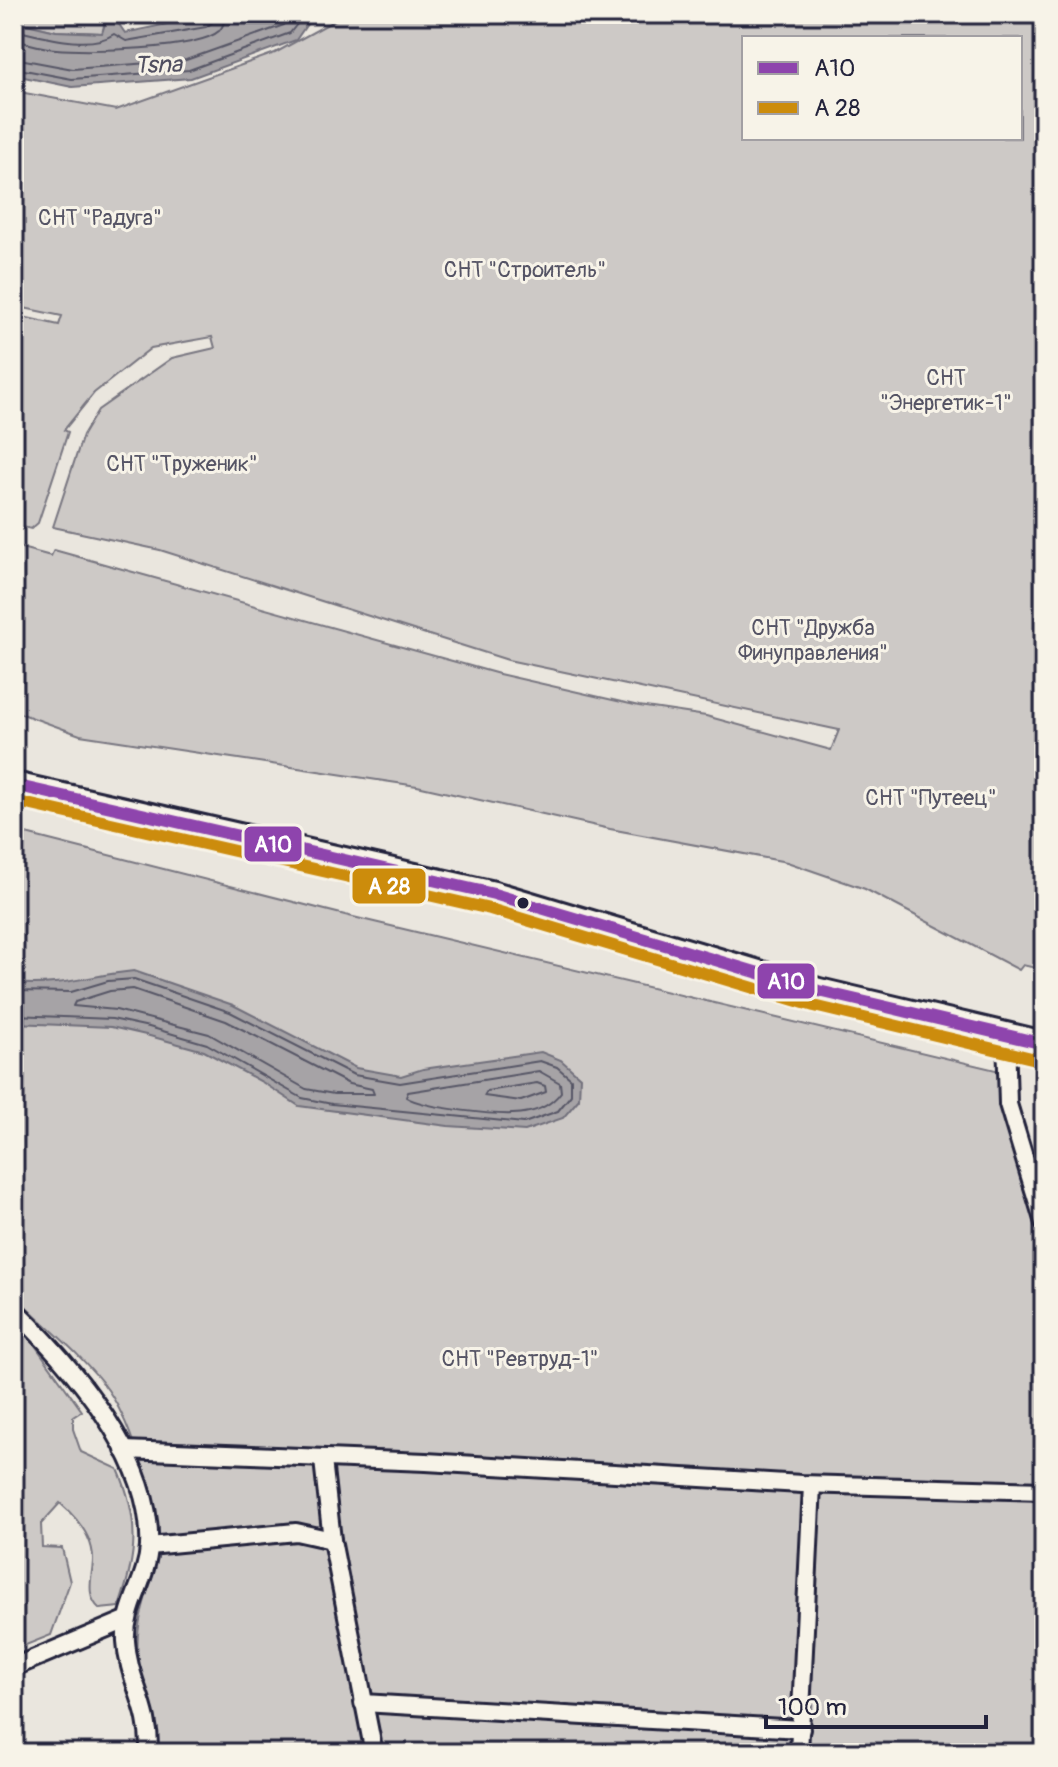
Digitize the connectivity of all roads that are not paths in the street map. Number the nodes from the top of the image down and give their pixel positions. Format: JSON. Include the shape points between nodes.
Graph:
{"nodes":[{"id":1,"x":14,"y":785,"type":"edge"},
{"id":2,"x":1006,"y":1036,"type":"junction"},
{"id":3,"x":1044,"y":1044,"type":"edge"},
{"id":4,"x":1044,"y":1223,"type":"edge"},
{"id":5,"x":14,"y":1309,"type":"edge"},
{"id":6,"x":124,"y":1450,"type":"junction"},
{"id":7,"x":323,"y":1460,"type":"junction"},
{"id":8,"x":812,"y":1485,"type":"junction"},
{"id":9,"x":1044,"y":1491,"type":"edge"},
{"id":10,"x":332,"y":1540,"type":"junction"},
{"id":11,"x":149,"y":1546,"type":"junction"},
{"id":12,"x":126,"y":1620,"type":"junction"},
{"id":13,"x":14,"y":1667,"type":"edge"},
{"id":14,"x":363,"y":1703,"type":"junction"},
{"id":15,"x":801,"y":1729,"type":"junction"},
{"id":16,"x":149,"y":1753,"type":"edge"},
{"id":17,"x":374,"y":1753,"type":"edge"},
{"id":18,"x":799,"y":1753,"type":"edge"}],
"edges":[{"from":1,"to":2,"type":"main road","via":[[494,894],[819,991]]},
{"from":2,"to":3,"type":"main road"},
{"from":2,"to":4,"type":"street","via":[[1008,1104]]},
{"from":5,"to":6,"type":"street","via":[[78,1381]]},
{"from":6,"to":7,"type":"street"},
{"from":6,"to":11,"type":"street","via":[[140,1491]]},
{"from":7,"to":8,"type":"street"},
{"from":7,"to":10,"type":"street"},
{"from":8,"to":9,"type":"street"},
{"from":8,"to":15,"type":"street"},
{"from":10,"to":11,"type":"street","via":[[296,1532]]},
{"from":10,"to":14,"type":"street"},
{"from":11,"to":12,"type":"street"},
{"from":12,"to":13,"type":"street"},
{"from":12,"to":16,"type":"street","via":[[130,1664],[150,1731]]},
{"from":14,"to":15,"type":"street"},
{"from":14,"to":17,"type":"street"},
{"from":15,"to":18,"type":"street"}]}
